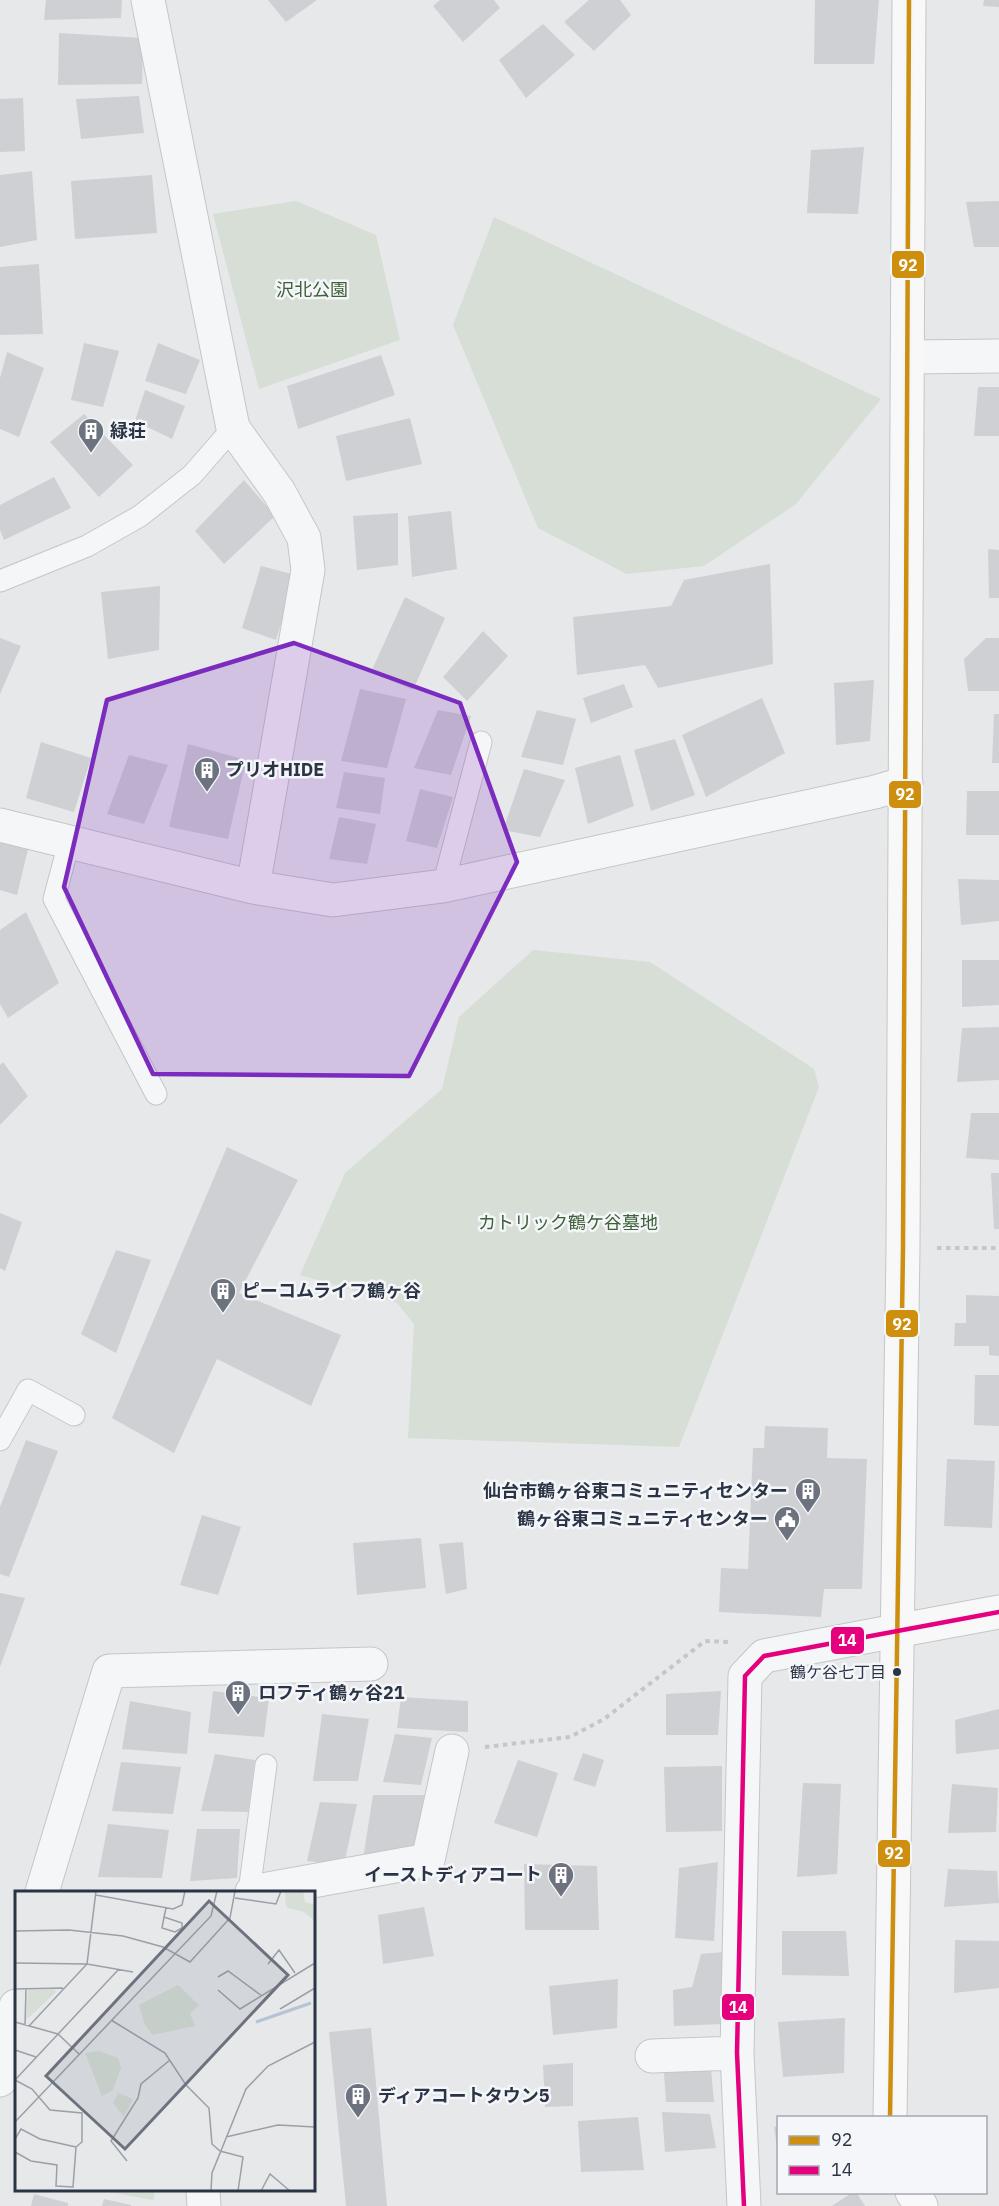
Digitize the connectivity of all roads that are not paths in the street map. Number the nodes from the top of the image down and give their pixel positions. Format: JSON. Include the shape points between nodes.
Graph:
{"nodes":[{"id":1,"x":148,"y":0,"type":"edge"},
{"id":2,"x":909,"y":0,"type":"edge"},
{"id":3,"x":999,"y":356,"type":"edge"},
{"id":4,"x":908,"y":357,"type":"junction"},
{"id":5,"x":233,"y":428,"type":"junction"},
{"id":6,"x":0,"y":581,"type":"edge"},
{"id":7,"x":481,"y":742,"type":"dead end"},
{"id":8,"x":906,"y":783,"type":"junction"},
{"id":9,"x":0,"y":825,"type":"edge"},
{"id":10,"x":69,"y":843,"type":"junction"},
{"id":11,"x":443,"y":886,"type":"junction"},
{"id":12,"x":254,"y":887,"type":"junction"},
{"id":13,"x":156,"y":1094,"type":"dead end"},
{"id":14,"x":74,"y":1415,"type":"dead end"},
{"id":15,"x":0,"y":1440,"type":"edge"},
{"id":16,"x":999,"y":1612,"type":"edge"},
{"id":17,"x":896,"y":1631,"type":"junction"},
{"id":18,"x":371,"y":1664,"type":"dead end"},
{"id":19,"x":452,"y":1751,"type":"road end"},
{"id":20,"x":267,"y":1765,"type":"dead end"},
{"id":21,"x":43,"y":1891,"type":"edge"},
{"id":22,"x":250,"y":1891,"type":"edge"},
{"id":23,"x":261,"y":1891,"type":"edge"},
{"id":24,"x":15,"y":2011,"type":"edge"},
{"id":25,"x":737,"y":2053,"type":"junction"},
{"id":26,"x":652,"y":2056,"type":"dead end"},
{"id":27,"x":0,"y":2080,"type":"edge"},
{"id":28,"x":890,"y":2116,"type":"edge"},
{"id":29,"x":203,"y":2191,"type":"edge"},
{"id":30,"x":204,"y":2206,"type":"edge"},
{"id":31,"x":744,"y":2206,"type":"edge"}],
"edges":[{"from":1,"to":5,"type":"street"},
{"from":2,"to":4,"type":"street"},
{"from":3,"to":4,"type":"street"},
{"from":4,"to":8,"type":"street"},
{"from":5,"to":6,"type":"lane","via":[[192,475],[140,516],[87,546]]},
{"from":5,"to":12,"type":"street","via":[[279,492],[304,538],[308,570]]},
{"from":7,"to":11,"type":"lane"},
{"from":8,"to":11,"type":"street"},
{"from":8,"to":17,"type":"street"},
{"from":9,"to":10,"type":"street"},
{"from":10,"to":12,"type":"street"},
{"from":10,"to":13,"type":"lane","via":[[54,899]]},
{"from":11,"to":12,"type":"street","via":[[333,900]]},
{"from":14,"to":15,"type":"lane","via":[[28,1390]]},
{"from":16,"to":17,"type":"street"},
{"from":17,"to":25,"type":"street","via":[[764,1656],[745,1676]]},
{"from":17,"to":28,"type":"street"},
{"from":18,"to":21,"type":"street","via":[[109,1671]]},
{"from":19,"to":23,"type":"street","via":[[428,1860]]},
{"from":20,"to":22,"type":"lane"},
{"from":24,"to":27,"type":"street"},
{"from":25,"to":26,"type":"street"},
{"from":25,"to":31,"type":"street"},
{"from":29,"to":30,"type":"street"}]}
